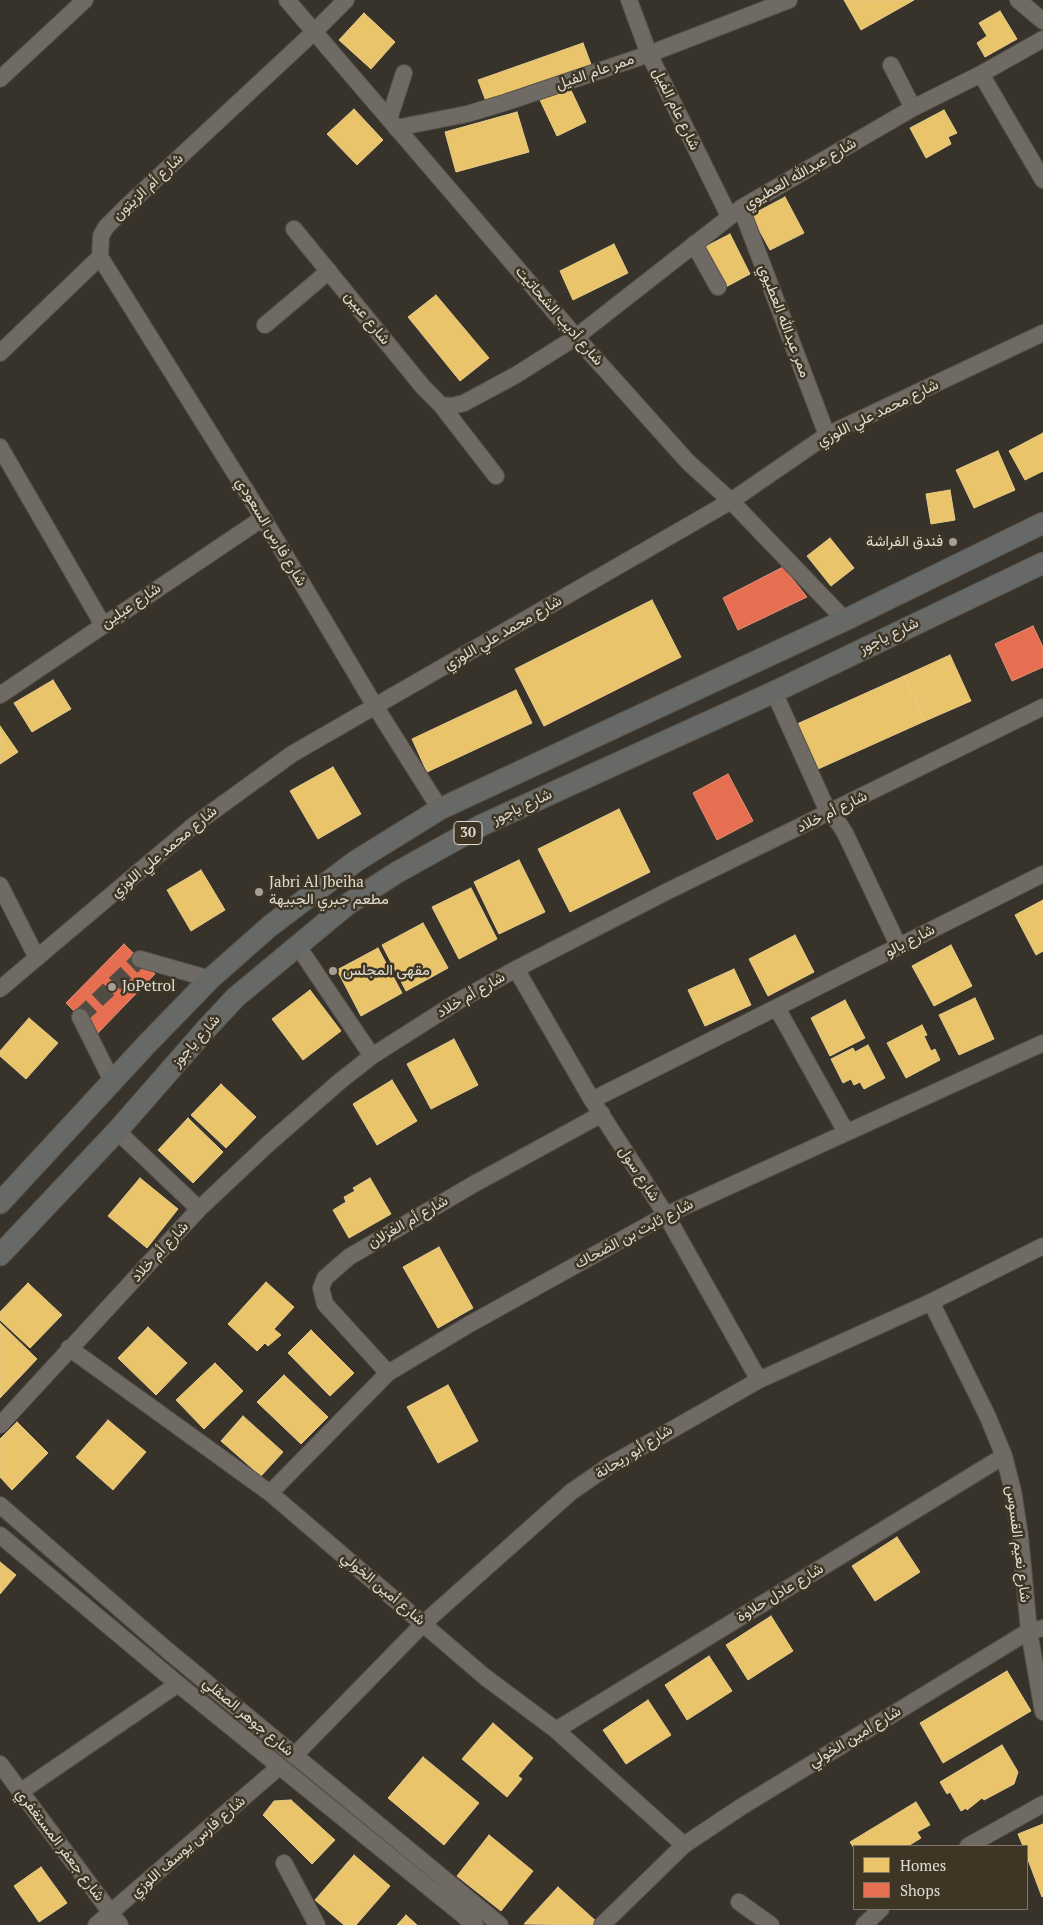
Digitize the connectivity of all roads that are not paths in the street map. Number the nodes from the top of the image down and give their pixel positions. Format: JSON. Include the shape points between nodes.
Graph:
{"nodes":[{"id":1,"x":85,"y":0,"type":"edge"},
{"id":2,"x":287,"y":0,"type":"edge"},
{"id":3,"x":346,"y":0,"type":"edge"},
{"id":4,"x":629,"y":0,"type":"edge"},
{"id":5,"x":789,"y":0,"type":"edge"},
{"id":6,"x":1018,"y":0,"type":"edge"},
{"id":7,"x":1043,"y":21,"type":"edge"},
{"id":8,"x":314,"y":32,"type":"junction"},
{"id":9,"x":1043,"y":39,"type":"edge"},
{"id":10,"x":649,"y":54,"type":"junction"},
{"id":11,"x":891,"y":65,"type":"dead end"},
{"id":12,"x":404,"y":73,"type":"dead end"},
{"id":13,"x":981,"y":74,"type":"junction"},
{"id":14,"x":0,"y":80,"type":"edge"},
{"id":15,"x":913,"y":108,"type":"junction"},
{"id":16,"x":393,"y":123,"type":"junction"},
{"id":17,"x":1043,"y":180,"type":"edge"},
{"id":18,"x":735,"y":212,"type":"junction"},
{"id":19,"x":294,"y":229,"type":"dead end"},
{"id":20,"x":694,"y":244,"type":"junction"},
{"id":21,"x":100,"y":257,"type":"junction"},
{"id":22,"x":329,"y":272,"type":"junction"},
{"id":23,"x":718,"y":287,"type":"dead end"},
{"id":24,"x":265,"y":325,"type":"dead end"},
{"id":25,"x":1043,"y":333,"type":"edge"},
{"id":26,"x":576,"y":337,"type":"junction"},
{"id":27,"x":0,"y":353,"type":"edge"},
{"id":28,"x":441,"y":404,"type":"junction"},
{"id":29,"x":827,"y":434,"type":"junction"},
{"id":30,"x":0,"y":447,"type":"edge"},
{"id":31,"x":496,"y":476,"type":"dead end"},
{"id":32,"x":731,"y":501,"type":"junction"},
{"id":33,"x":263,"y":518,"type":"junction"},
{"id":34,"x":1043,"y":524,"type":"edge"},
{"id":35,"x":1043,"y":563,"type":"edge"},
{"id":36,"x":845,"y":620,"type":"junction"},
{"id":37,"x":103,"y":626,"type":"junction"},
{"id":38,"x":774,"y":692,"type":"junction"},
{"id":39,"x":0,"y":695,"type":"edge"},
{"id":40,"x":375,"y":706,"type":"junction"},
{"id":41,"x":1043,"y":707,"type":"edge"},
{"id":42,"x":440,"y":809,"type":"junction"},
{"id":43,"x":829,"y":814,"type":"junction"},
{"id":44,"x":1043,"y":874,"type":"edge"},
{"id":45,"x":0,"y":885,"type":"edge"},
{"id":46,"x":297,"y":945,"type":"junction"},
{"id":47,"x":899,"y":947,"type":"junction"},
{"id":48,"x":37,"y":958,"type":"junction"},
{"id":49,"x":140,"y":959,"type":"dead end"},
{"id":50,"x":516,"y":969,"type":"junction"},
{"id":51,"x":210,"y":980,"type":"junction"},
{"id":52,"x":0,"y":988,"type":"edge"},
{"id":53,"x":776,"y":1008,"type":"junction"},
{"id":54,"x":80,"y":1018,"type":"dead end"},
{"id":55,"x":1043,"y":1043,"type":"edge"},
{"id":56,"x":372,"y":1056,"type":"junction"},
{"id":57,"x":112,"y":1081,"type":"junction"},
{"id":58,"x":592,"y":1100,"type":"junction"},
{"id":59,"x":602,"y":1114,"type":"junction"},
{"id":60,"x":117,"y":1131,"type":"junction"},
{"id":61,"x":846,"y":1132,"type":"junction"},
{"id":62,"x":0,"y":1203,"type":"edge"},
{"id":63,"x":199,"y":1209,"type":"junction"},
{"id":64,"x":666,"y":1215,"type":"junction"},
{"id":65,"x":1043,"y":1246,"type":"edge"},
{"id":66,"x":0,"y":1256,"type":"edge"},
{"id":67,"x":932,"y":1302,"type":"junction"},
{"id":68,"x":69,"y":1348,"type":"junction"},
{"id":69,"x":388,"y":1373,"type":"junction"},
{"id":70,"x":759,"y":1380,"type":"junction"},
{"id":71,"x":0,"y":1425,"type":"edge"},
{"id":72,"x":1004,"y":1456,"type":"junction"},
{"id":73,"x":270,"y":1493,"type":"junction"},
{"id":74,"x":0,"y":1505,"type":"edge"},
{"id":75,"x":0,"y":1535,"type":"edge"},
{"id":76,"x":424,"y":1623,"type":"junction"},
{"id":77,"x":1036,"y":1629,"type":"edge"},
{"id":78,"x":178,"y":1684,"type":"junction"},
{"id":79,"x":1043,"y":1712,"type":"edge"},
{"id":80,"x":556,"y":1730,"type":"junction"},
{"id":81,"x":294,"y":1756,"type":"junction"},
{"id":82,"x":0,"y":1764,"type":"edge"},
{"id":83,"x":279,"y":1767,"type":"junction"},
{"id":84,"x":20,"y":1792,"type":"junction"},
{"id":85,"x":1043,"y":1804,"type":"edge"},
{"id":86,"x":684,"y":1845,"type":"junction"},
{"id":87,"x":970,"y":1845,"type":"edge"},
{"id":88,"x":284,"y":1863,"type":"dead end"},
{"id":89,"x":739,"y":1902,"type":"dead end"},
{"id":90,"x":880,"y":1910,"type":"edge"},
{"id":91,"x":116,"y":1919,"type":"edge"},
{"id":92,"x":96,"y":1925,"type":"edge"},
{"id":93,"x":317,"y":1925,"type":"edge"},
{"id":94,"x":475,"y":1925,"type":"edge"},
{"id":95,"x":500,"y":1925,"type":"edge"},
{"id":96,"x":602,"y":1925,"type":"edge"},
{"id":97,"x":771,"y":1925,"type":"edge"},
{"id":98,"x":864,"y":1925,"type":"edge"}],
"edges":[{"from":1,"to":14,"type":"street"},
{"from":2,"to":8,"type":"street","name":"شارع أديب الشحاتيت"},
{"from":3,"to":8,"type":"street"},
{"from":4,"to":10,"type":"street","name":"شارع عام الفيل"},
{"from":5,"to":10,"type":"street","name":"ممر عام الفيل"},
{"from":6,"to":7,"type":"street"},
{"from":8,"to":16,"type":"street","name":"شارع أديب الشحاتيت"},
{"from":8,"to":21,"type":"street","name":"شارع أم الزيتون","via":[[106,227],[101,236]]},
{"from":9,"to":13,"type":"street","name":"شارع عبدالله العطيوي"},
{"from":10,"to":16,"type":"street","name":"ممر عام الفيل","via":[[467,114]]},
{"from":10,"to":18,"type":"street","name":"شارع عام الفيل"},
{"from":11,"to":15,"type":"street"},
{"from":12,"to":16,"type":"street"},
{"from":13,"to":15,"type":"street","name":"شارع عبدالله العطيوي"},
{"from":13,"to":17,"type":"street"},
{"from":15,"to":18,"type":"street","name":"شارع عبدالله العطيوي"},
{"from":16,"to":26,"type":"street","name":"شارع أديب الشحاتيت"},
{"from":18,"to":20,"type":"street","name":"شارع عبدالله العطيوي"},
{"from":18,"to":29,"type":"street","name":"ممر عبدالله العطيوي"},
{"from":19,"to":22,"type":"street","name":"شارع عبين"},
{"from":20,"to":23,"type":"street"},
{"from":20,"to":26,"type":"street","name":"شارع عبدالله العطيوي"},
{"from":21,"to":27,"type":"street"},
{"from":21,"to":33,"type":"street","name":"شارع فارس السعودي"},
{"from":22,"to":24,"type":"street"},
{"from":22,"to":28,"type":"street","name":"شارع عبين","via":[[423,387]]},
{"from":25,"to":29,"type":"street","name":"شارع محمد علي اللوزي"},
{"from":26,"to":28,"type":"street","via":[[464,403]]},
{"from":26,"to":32,"type":"street","name":"شارع أديب الشحاتيت","via":[[688,462]]},
{"from":28,"to":31,"type":"street","name":"شارع عبين"},
{"from":29,"to":32,"type":"street","name":"شارع محمد علي اللوزي"},
{"from":30,"to":37,"type":"street"},
{"from":32,"to":36,"type":"street","name":"شارع أديب الشحاتيت"},
{"from":32,"to":40,"type":"street","name":"شارع محمد علي اللوزي"},
{"from":33,"to":37,"type":"street","name":"شارع عبلين"},
{"from":33,"to":40,"type":"street","name":"شارع فارس السعودي"},
{"from":34,"to":36,"type":"main road","number":"30"},
{"from":35,"to":38,"type":"main road","name":"شارع ياجوز","number":"30"},
{"from":36,"to":42,"type":"main road","number":"30"},
{"from":37,"to":39,"type":"street","name":"شارع عبلين"},
{"from":38,"to":43,"type":"street"},
{"from":38,"to":46,"type":"main road","name":"شارع ياجوز","number":"30","via":[[474,830],[348,904]]},
{"from":40,"to":42,"type":"street","name":"شارع فارس السعودي"},
{"from":40,"to":48,"type":"street","name":"شارع محمد علي اللوزي","via":[[292,754],[241,789]]},
{"from":41,"to":43,"type":"street","name":"شارع أم خلاد"},
{"from":42,"to":51,"type":"main road","number":"30","via":[[356,861],[311,894]]},
{"from":43,"to":47,"type":"street","via":[[844,833]]},
{"from":43,"to":50,"type":"street","name":"شارع أم خلاد"},
{"from":44,"to":47,"type":"street","name":"شارع يالو"},
{"from":45,"to":48,"type":"street"},
{"from":46,"to":56,"type":"street"},
{"from":46,"to":60,"type":"main road","name":"شارع ياجوز","number":"30","via":[[236,997]]},
{"from":47,"to":53,"type":"street","name":"شارع يالو"},
{"from":48,"to":52,"type":"street","name":"شارع محمد علي اللوزي"},
{"from":49,"to":51,"type":"street"},
{"from":50,"to":56,"type":"street","name":"شارع أم خلاد"},
{"from":50,"to":58,"type":"street","name":"شارع سول"},
{"from":51,"to":57,"type":"main road","number":"30"},
{"from":53,"to":58,"type":"street","name":"شارع يالو"},
{"from":53,"to":61,"type":"street"},
{"from":54,"to":57,"type":"street"},
{"from":55,"to":61,"type":"street","name":"شارع ثابت بن الضحاك"},
{"from":56,"to":63,"type":"street","name":"شارع أم خلاد","via":[[289,1126]]},
{"from":57,"to":62,"type":"main road","number":"30"},
{"from":58,"to":59,"type":"street","name":"شارع سول"},
{"from":59,"to":64,"type":"street","name":"شارع سول"},
{"from":59,"to":69,"type":"street","name":"شارع أم الغزلان","via":[[349,1257],[325,1278],[321,1288],[325,1304]]},
{"from":60,"to":63,"type":"street"},
{"from":60,"to":66,"type":"main road","name":"شارع ياجوز","number":"30"},
{"from":61,"to":64,"type":"street","name":"شارع ثابت بن الضحاك"},
{"from":63,"to":68,"type":"street","name":"شارع أم خلاد"},
{"from":64,"to":69,"type":"street","name":"شارع ثابت بن الضحاك"},
{"from":64,"to":70,"type":"street","name":"شارع سول"},
{"from":65,"to":67,"type":"street","name":"شارع أبو ريحانة"},
{"from":67,"to":70,"type":"street","name":"شارع أبو ريحانة"},
{"from":67,"to":72,"type":"street","name":"شارع نعيم القسوس","via":[[984,1407]]},
{"from":68,"to":71,"type":"street","name":"شارع أم خلاد"},
{"from":68,"to":73,"type":"street","name":"شارع أمين الخولي"},
{"from":69,"to":73,"type":"street","name":"شارع ثابت بن الضحاك"},
{"from":70,"to":76,"type":"street","name":"شارع أبو ريحانة","via":[[610,1465],[572,1492]]},
{"from":72,"to":77,"type":"street","name":"شارع نعيم القسوس"},
{"from":72,"to":80,"type":"street","name":"شارع عادل حلاوة"},
{"from":73,"to":76,"type":"street","name":"شارع أمين الخولي"},
{"from":74,"to":81,"type":"street","name":"شارع جوهر الصقلي"},
{"from":75,"to":78,"type":"street","name":"شارع جوهر الصقلي"},
{"from":76,"to":80,"type":"street","name":"شارع أمين الخولي","via":[[485,1677]]},
{"from":76,"to":81,"type":"street","name":"شارع أبو ريحانة"},
{"from":77,"to":79,"type":"street","name":"شارع نعيم القسوس"},
{"from":77,"to":86,"type":"street","name":"شارع أمين الخولي","via":[[758,1796]]},
{"from":78,"to":83,"type":"street","name":"شارع جوهر الصقلي"},
{"from":78,"to":84,"type":"street"},
{"from":80,"to":86,"type":"street","name":"شارع أمين الخولي"},
{"from":81,"to":95,"type":"street","name":"شارع جوهر الصقلي"},
{"from":82,"to":84,"type":"street","name":"شارع جعفر المستغفري"},
{"from":83,"to":91,"type":"street","name":"شارع فارس يوسف اللوزي"},
{"from":83,"to":94,"type":"street","name":"شارع جوهر الصقلي"},
{"from":84,"to":91,"type":"street","name":"شارع جعفر المستغفري"},
{"from":85,"to":87,"type":"street"},
{"from":86,"to":96,"type":"street","name":"شارع أمين الخولي"},
{"from":88,"to":93,"type":"street"},
{"from":89,"to":97,"type":"street"},
{"from":90,"to":98,"type":"street"},
{"from":91,"to":92,"type":"street","name":"شارع فارس يوسف اللوزي"}]}
